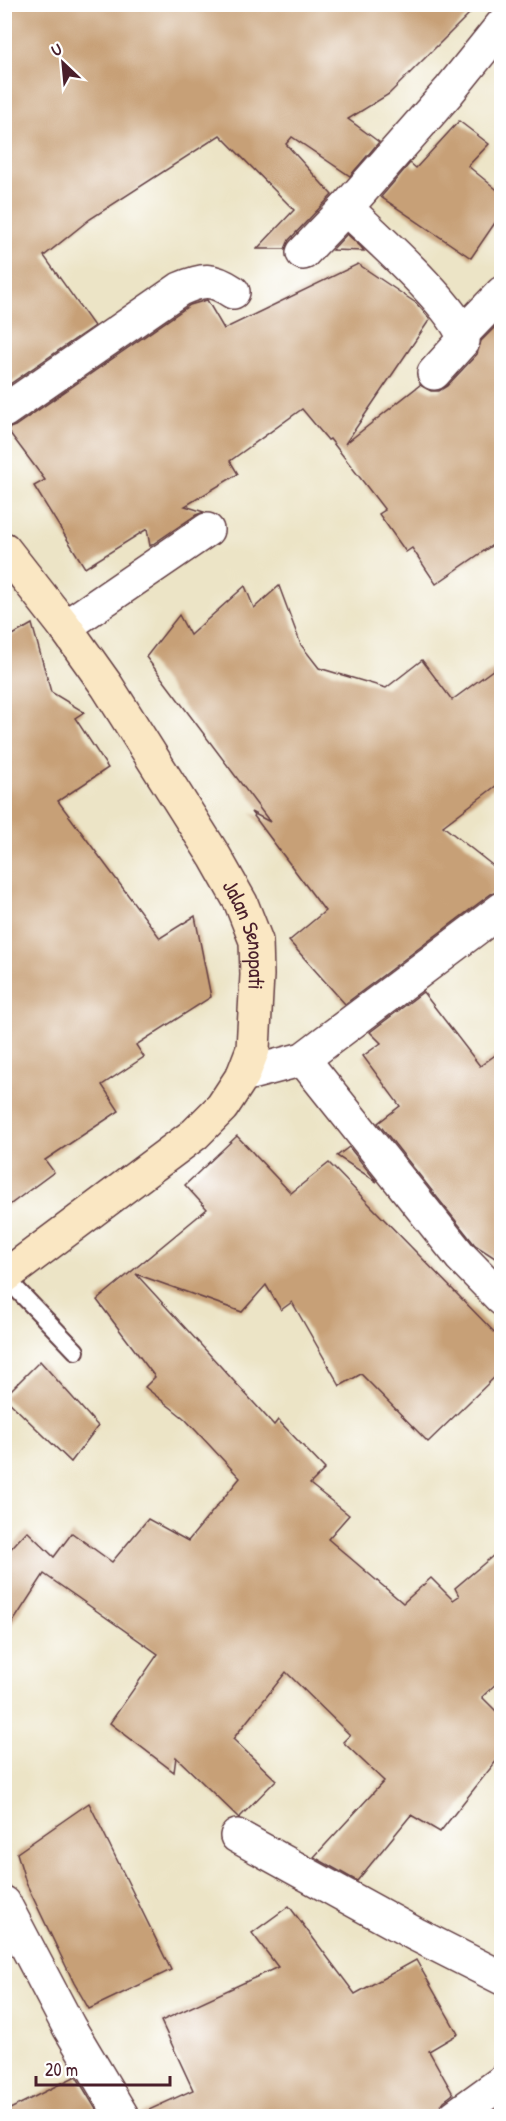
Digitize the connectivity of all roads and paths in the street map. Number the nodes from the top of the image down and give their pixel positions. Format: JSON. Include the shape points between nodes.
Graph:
{"nodes":[{"id":1,"x":501,"y":25,"type":"edge"},
{"id":2,"x":346,"y":208,"type":"junction"},
{"id":3,"x":303,"y":253,"type":"dead end"},
{"id":4,"x":234,"y":292,"type":"dead end"},
{"id":5,"x":501,"y":293,"type":"edge"},
{"id":6,"x":463,"y":333,"type":"junction"},
{"id":7,"x":434,"y":373,"type":"dead end"},
{"id":8,"x":4,"y":411,"type":"edge"},
{"id":9,"x":207,"y":530,"type":"dead end"},
{"id":10,"x":4,"y":549,"type":"edge"},
{"id":11,"x":65,"y":627,"type":"junction"},
{"id":12,"x":501,"y":909,"type":"edge"},
{"id":13,"x":303,"y":1059,"type":"junction"},
{"id":14,"x":243,"y":1075,"type":"junction"},
{"id":15,"x":5,"y":1277,"type":"edge"},
{"id":16,"x":501,"y":1299,"type":"edge"},
{"id":17,"x":76,"y":1351,"type":"dead end"},
{"id":18,"x":237,"y":1836,"type":"dead end"},
{"id":19,"x":4,"y":1903,"type":"edge"},
{"id":20,"x":501,"y":1978,"type":"edge"},
{"id":21,"x":501,"y":2082,"type":"edge"},
{"id":22,"x":122,"y":2116,"type":"edge"},
{"id":23,"x":455,"y":2116,"type":"edge"}],
"edges":[{"from":1,"to":2,"type":"street"},
{"from":2,"to":3,"type":"street"},
{"from":2,"to":6,"type":"street","via":[[438,298]]},
{"from":4,"to":8,"type":"street","via":[[209,281],[180,289]]},
{"from":5,"to":6,"type":"street"},
{"from":6,"to":7,"type":"street","via":[[464,341]]},
{"from":9,"to":11,"type":"street"},
{"from":10,"to":11,"type":"main road","name":"Jalan Senopati"},
{"from":11,"to":14,"type":"main road","name":"Jalan Senopati","via":[[202,837],[248,918],[258,975],[253,1049]]},
{"from":12,"to":13,"type":"street"},
{"from":13,"to":14,"type":"street"},
{"from":13,"to":16,"type":"street","via":[[461,1257]]},
{"from":14,"to":15,"type":"main road","name":"Jalan Senopati","via":[[222,1107],[195,1134]]},
{"from":15,"to":17,"type":"lane"},
{"from":18,"to":20,"type":"street"},
{"from":19,"to":22,"type":"street","via":[[69,2027]]},
{"from":21,"to":23,"type":"street"}]}
